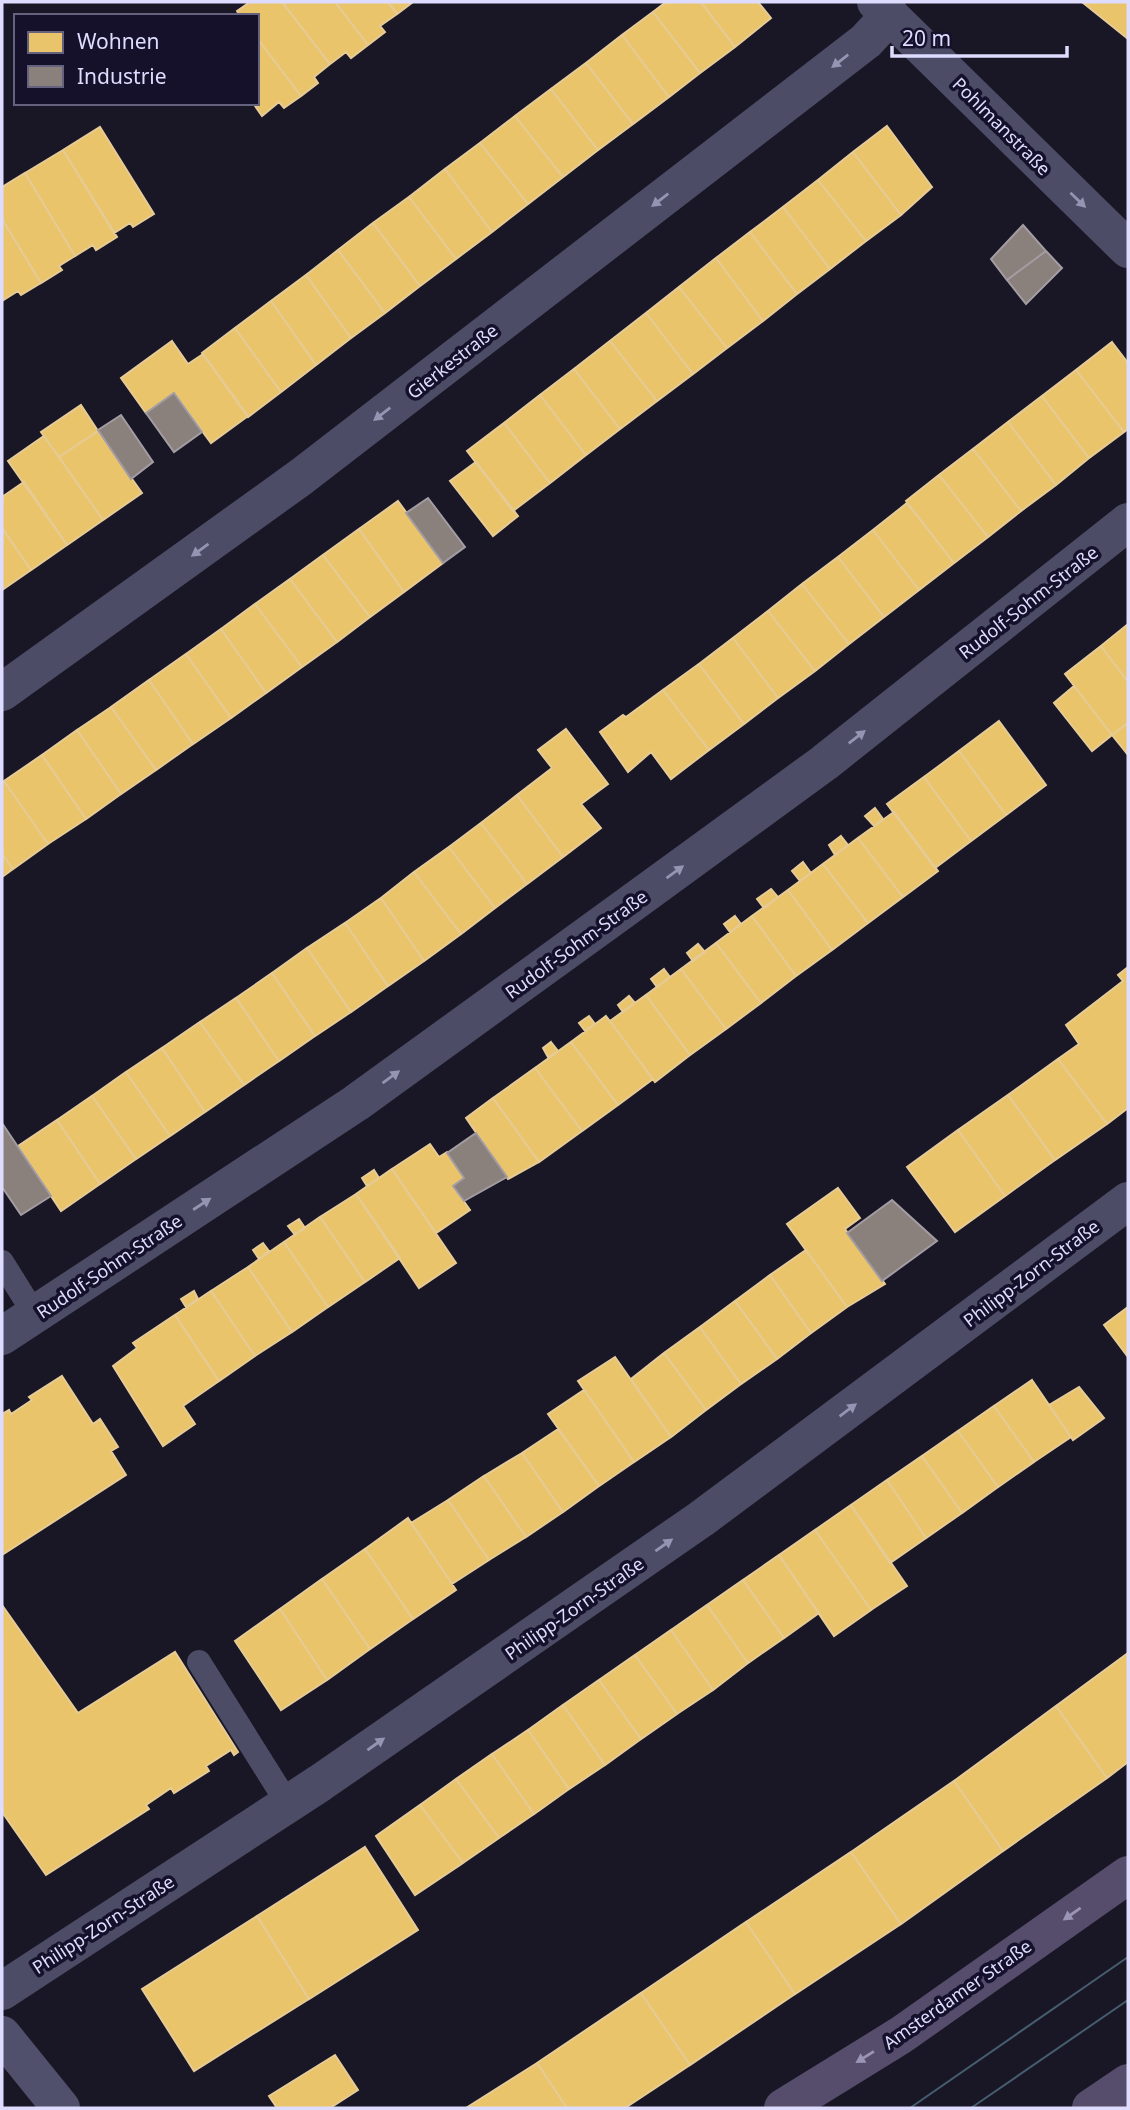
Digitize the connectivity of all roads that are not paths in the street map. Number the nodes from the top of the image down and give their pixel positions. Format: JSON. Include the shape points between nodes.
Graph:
{"nodes":[{"id":1,"x":883,"y":9,"type":"edge"},
{"id":2,"x":1128,"y":249,"type":"edge"},
{"id":3,"x":1128,"y":522,"type":"edge"},
{"id":4,"x":2,"y":692,"type":"edge"},
{"id":5,"x":1128,"y":1200,"type":"edge"},
{"id":6,"x":2,"y":1262,"type":"edge"},
{"id":7,"x":49,"y":1306,"type":"junction"},
{"id":8,"x":2,"y":1336,"type":"edge"},
{"id":9,"x":199,"y":1662,"type":"dead end"},
{"id":10,"x":288,"y":1804,"type":"junction"},
{"id":11,"x":1128,"y":1875,"type":"edge"},
{"id":12,"x":2,"y":1990,"type":"edge"},
{"id":13,"x":2,"y":2035,"type":"edge"},
{"id":14,"x":1128,"y":2083,"type":"edge"},
{"id":15,"x":61,"y":2108,"type":"edge"},
{"id":16,"x":783,"y":2108,"type":"edge"},
{"id":17,"x":1091,"y":2108,"type":"edge"}],
"edges":[{"from":1,"to":2,"type":"street","name":"Pohlmanstraße","one_way":true},
{"from":1,"to":4,"type":"street","name":"Gierkestraße","one_way":true,"via":[[866,41],[301,477]]},
{"from":7,"to":3,"type":"street","name":"Rudolf-Sohm-Straße","one_way":true,"via":[[356,1103],[599,927],[824,763]]},
{"from":10,"to":5,"type":"street","name":"Philipp-Zorn-Straße","one_way":true,"via":[[701,1519]]},
{"from":6,"to":7,"type":"lane"},
{"from":7,"to":8,"type":"street","name":"Rudolf-Sohm-Straße"},
{"from":9,"to":10,"type":"lane"},
{"from":10,"to":12,"type":"street","name":"Philipp-Zorn-Straße"},
{"from":11,"to":16,"type":"main road","name":"Amsterdamer Straße","one_way":true,"via":[[901,2035]]},
{"from":13,"to":15,"type":"main road"},
{"from":14,"to":17,"type":"main road"}]}
